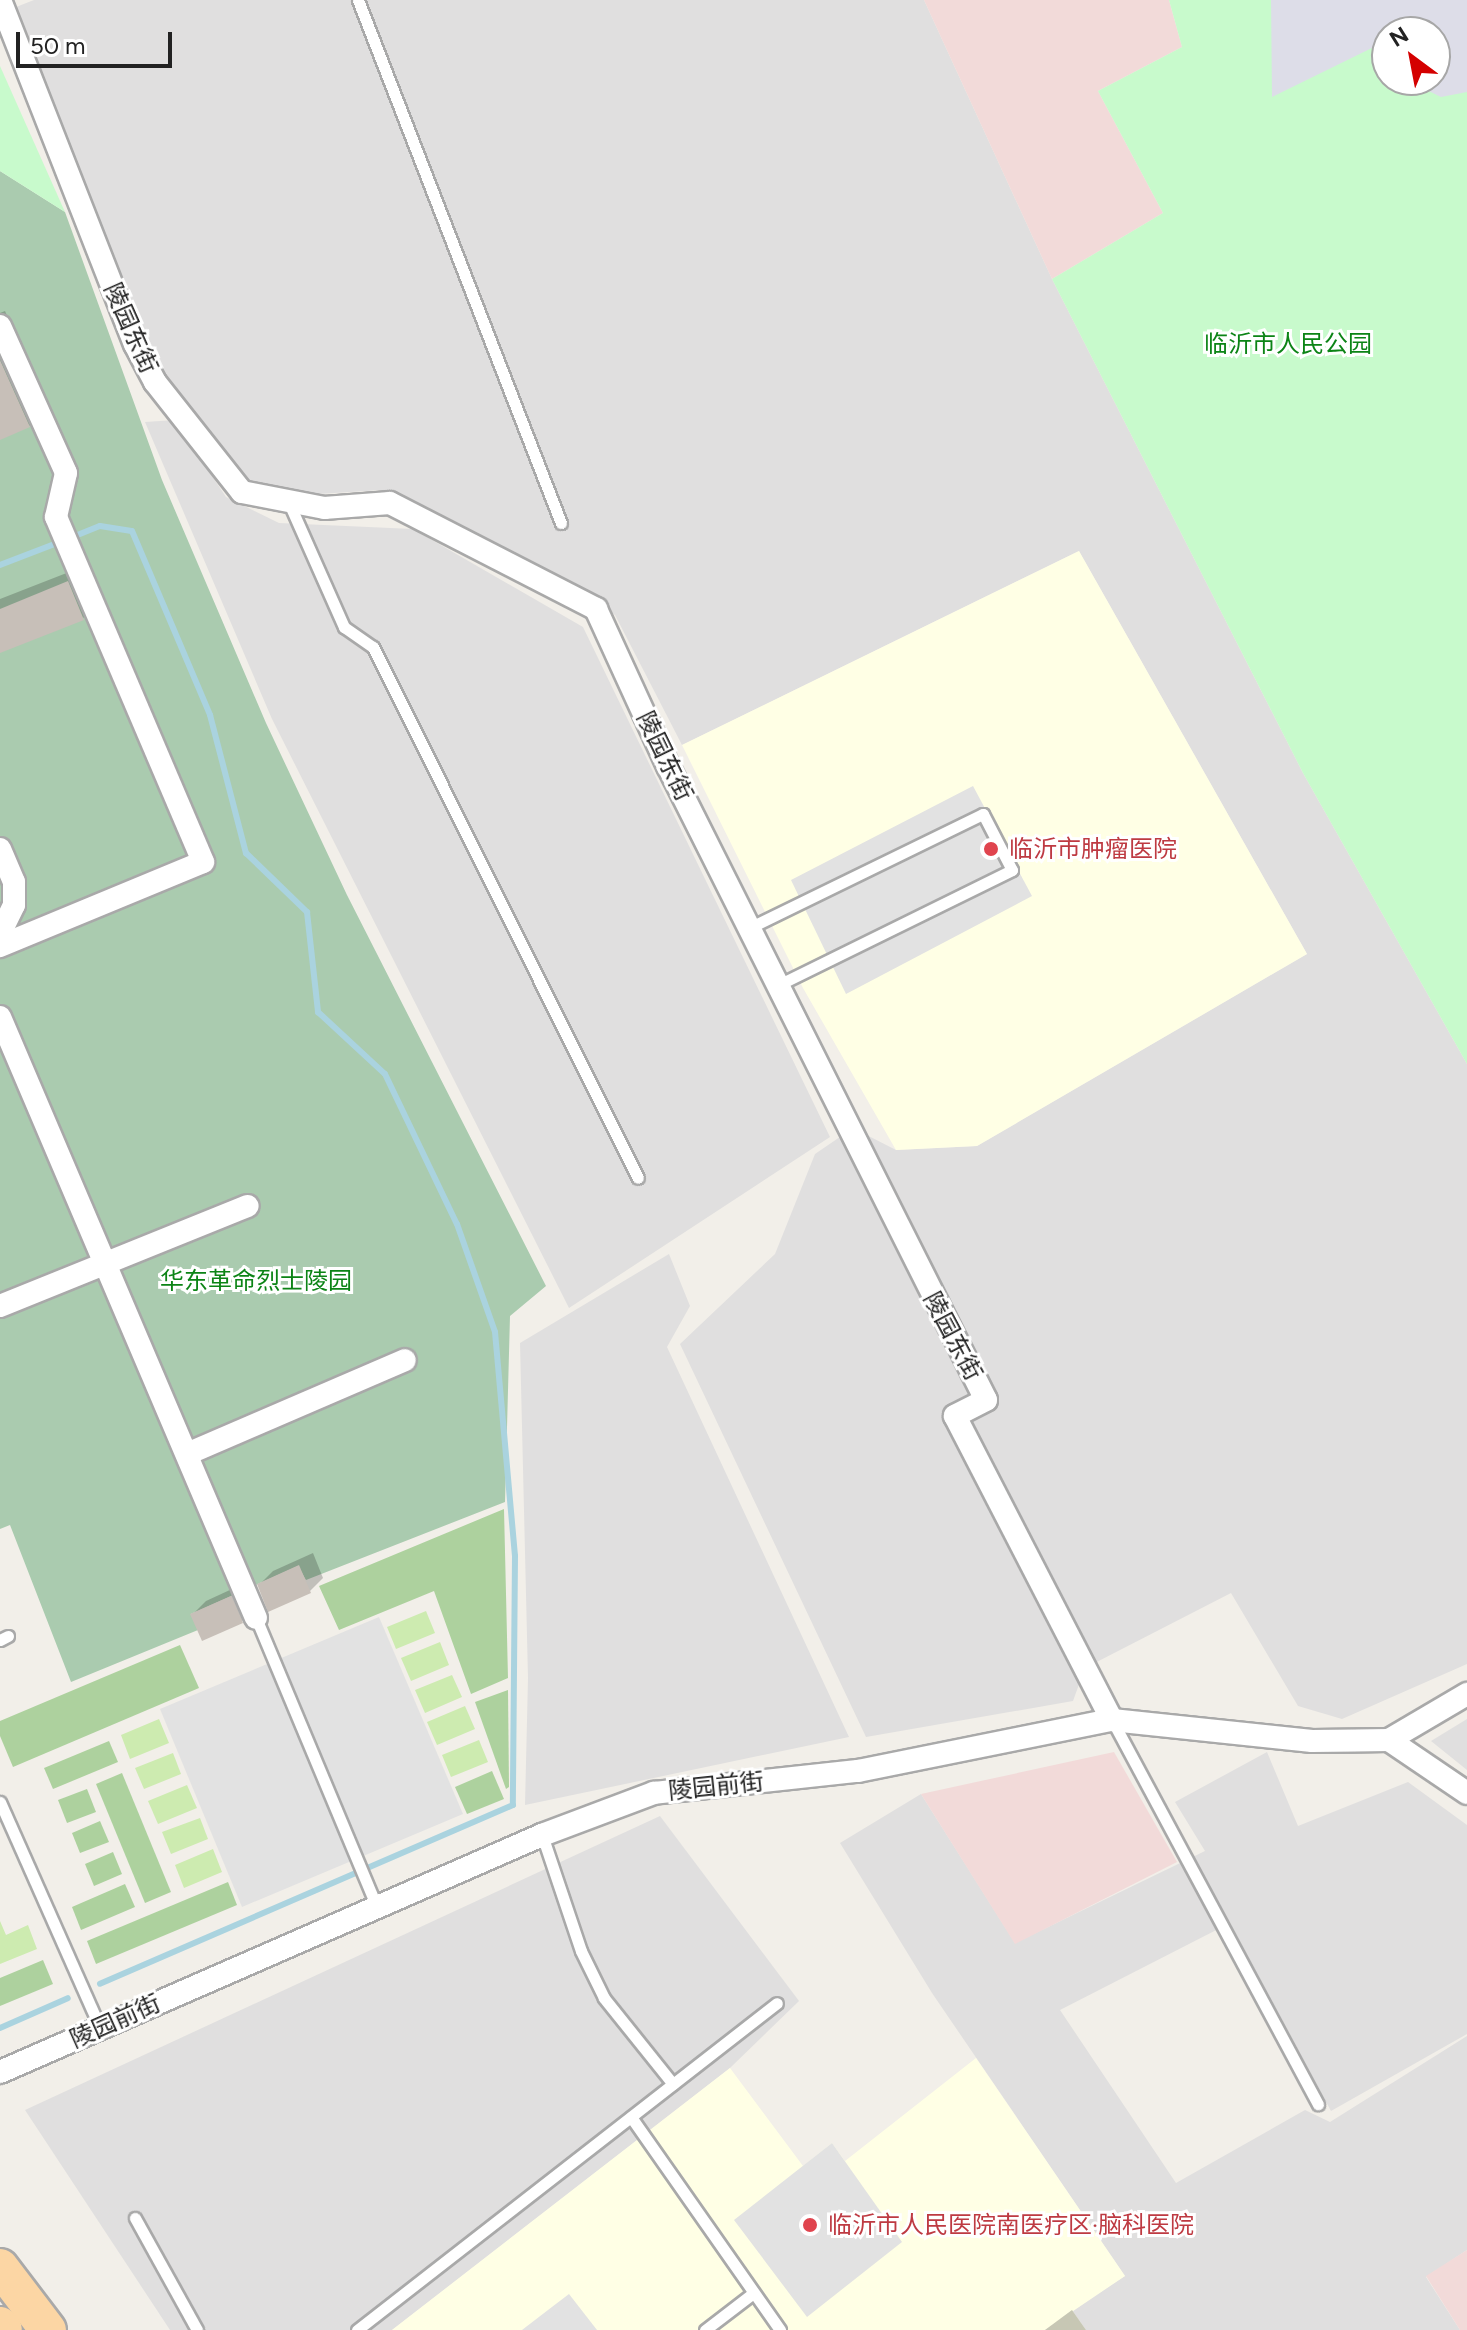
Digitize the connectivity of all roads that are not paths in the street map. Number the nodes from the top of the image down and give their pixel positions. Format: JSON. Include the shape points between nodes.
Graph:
{"nodes":[{"id":1,"x":0,"y":0,"type":"edge"},
{"id":2,"x":358,"y":0,"type":"edge"},
{"id":3,"x":0,"y":326,"type":"edge"},
{"id":4,"x":289,"y":503,"type":"junction"},
{"id":5,"x":561,"y":523,"type":"dead end"},
{"id":6,"x":0,"y":849,"type":"edge"},
{"id":7,"x":751,"y":927,"type":"junction"},
{"id":8,"x":0,"y":934,"type":"edge"},
{"id":9,"x":0,"y":946,"type":"edge"},
{"id":10,"x":780,"y":984,"type":"junction"},
{"id":11,"x":0,"y":1017,"type":"edge"},
{"id":12,"x":638,"y":1178,"type":"dead end"},
{"id":13,"x":248,"y":1206,"type":"dead end"},
{"id":14,"x":106,"y":1263,"type":"junction"},
{"id":15,"x":0,"y":1306,"type":"edge"},
{"id":16,"x":405,"y":1360,"type":"dead end"},
{"id":17,"x":187,"y":1454,"type":"junction"},
{"id":18,"x":256,"y":1618,"type":"joint"},
{"id":19,"x":1467,"y":1694,"type":"edge"},
{"id":20,"x":1112,"y":1720,"type":"junction"},
{"id":21,"x":1389,"y":1740,"type":"junction"},
{"id":22,"x":1467,"y":1793,"type":"edge"},
{"id":23,"x":0,"y":1802,"type":"edge"},
{"id":24,"x":542,"y":1835,"type":"junction"},
{"id":25,"x":377,"y":1907,"type":"junction"},
{"id":26,"x":777,"y":2003,"type":"dead end"},
{"id":27,"x":100,"y":2028,"type":"junction"},
{"id":28,"x":0,"y":2072,"type":"edge"},
{"id":29,"x":673,"y":2084,"type":"junction"},
{"id":30,"x":1318,"y":2104,"type":"dead end"},
{"id":31,"x":631,"y":2117,"type":"junction"},
{"id":32,"x":135,"y":2218,"type":"dead end"},
{"id":33,"x":0,"y":2267,"type":"edge"},
{"id":34,"x":752,"y":2294,"type":"junction"},
{"id":35,"x":0,"y":2325,"type":"edge"},
{"id":36,"x":4,"y":2330,"type":"edge"},
{"id":37,"x":48,"y":2330,"type":"edge"},
{"id":38,"x":197,"y":2330,"type":"edge"},
{"id":39,"x":357,"y":2330,"type":"edge"},
{"id":40,"x":705,"y":2330,"type":"edge"},
{"id":41,"x":780,"y":2330,"type":"edge"}],
"edges":[{"from":1,"to":4,"type":"street","name":"陵园东街","via":[[135,344],[155,382],[242,492]]},
{"from":2,"to":5,"type":"lane"},
{"from":3,"to":9,"type":"street","via":[[66,473],[56,517],[203,862]]},
{"from":4,"to":7,"type":"street","name":"陵园东街","via":[[324,508],[390,503],[596,609]]},
{"from":4,"to":12,"type":"lane","via":[[344,627],[373,647]]},
{"from":6,"to":8,"type":"street","via":[[14,882],[14,905]]},
{"from":7,"to":10,"type":"street","name":"陵园东街"},
{"from":7,"to":10,"type":"lane","via":[[983,814],[1012,870]]},
{"from":10,"to":20,"type":"street","name":"陵园东街","via":[[986,1400],[955,1416]]},
{"from":11,"to":14,"type":"street"},
{"from":13,"to":14,"type":"street"},
{"from":14,"to":15,"type":"street"},
{"from":14,"to":17,"type":"street"},
{"from":16,"to":17,"type":"street"},
{"from":17,"to":18,"type":"street"},
{"from":18,"to":25,"type":"lane"},
{"from":19,"to":21,"type":"street"},
{"from":20,"to":21,"type":"street","name":"陵园前街","via":[[1312,1741]]},
{"from":20,"to":24,"type":"street","name":"陵园前街","via":[[858,1771],[654,1793]]},
{"from":20,"to":30,"type":"lane"},
{"from":21,"to":22,"type":"street"},
{"from":23,"to":27,"type":"lane"},
{"from":24,"to":25,"type":"street","name":"陵园前街"},
{"from":24,"to":29,"type":"lane","via":[[581,1951],[604,1998]]},
{"from":25,"to":27,"type":"street","name":"陵园前街"},
{"from":26,"to":29,"type":"lane"},
{"from":27,"to":28,"type":"street","name":"陵园前街"},
{"from":29,"to":31,"type":"lane"},
{"from":31,"to":34,"type":"lane"},
{"from":31,"to":39,"type":"lane"},
{"from":32,"to":38,"type":"lane"},
{"from":33,"to":37,"type":"main road"},
{"from":34,"to":40,"type":"lane"},
{"from":34,"to":41,"type":"lane"},
{"from":35,"to":36,"type":"main road"}]}
